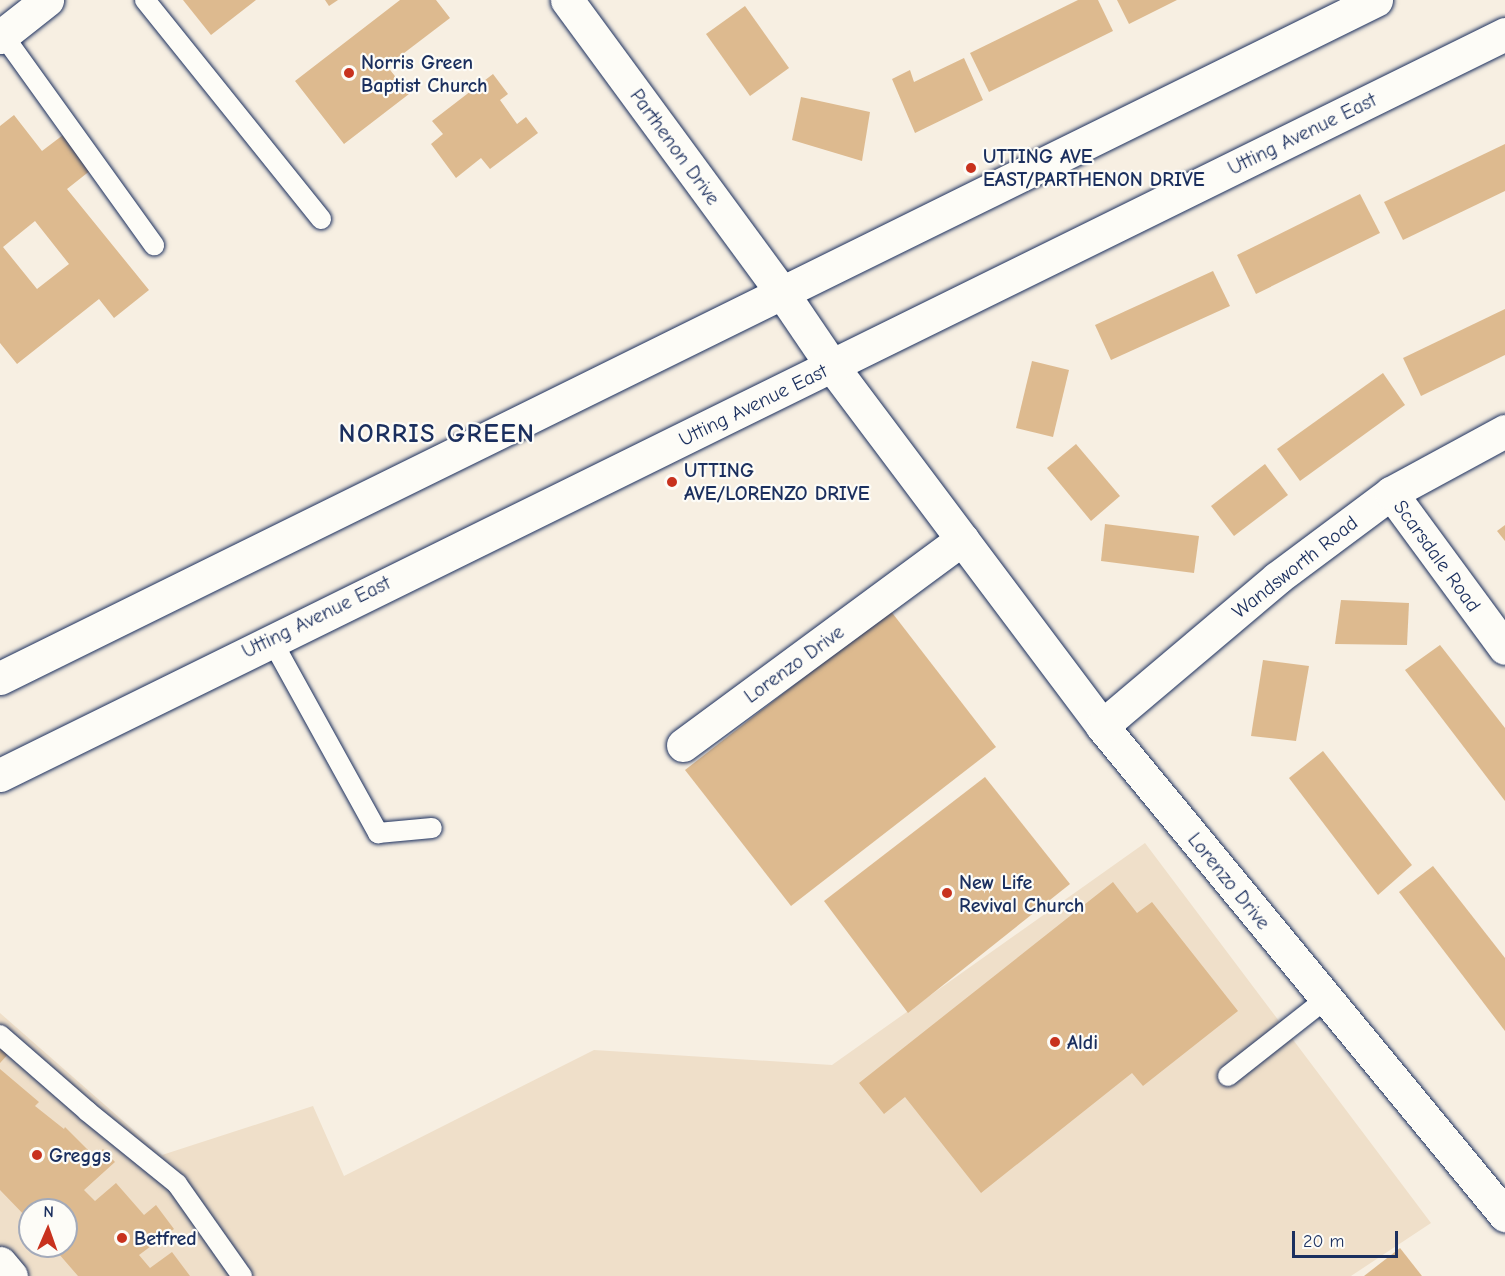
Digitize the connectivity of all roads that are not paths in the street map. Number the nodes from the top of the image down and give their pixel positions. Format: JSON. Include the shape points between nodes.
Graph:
{"nodes":[{"id":1,"x":47,"y":0,"type":"edge"},
{"id":2,"x":145,"y":0,"type":"edge"},
{"id":3,"x":567,"y":0,"type":"edge"},
{"id":4,"x":1377,"y":0,"type":"edge"},
{"id":5,"x":1505,"y":34,"type":"edge"},
{"id":6,"x":1,"y":36,"type":"edge"},
{"id":7,"x":321,"y":219,"type":"dead end"},
{"id":8,"x":154,"y":245,"type":"dead end"},
{"id":9,"x":783,"y":294,"type":"junction"},
{"id":10,"x":832,"y":366,"type":"junction"},
{"id":11,"x":1505,"y":431,"type":"edge"},
{"id":12,"x":1391,"y":493,"type":"junction"},
{"id":13,"x":962,"y":539,"type":"junction"},
{"id":14,"x":271,"y":639,"type":"junction"},
{"id":15,"x":1505,"y":648,"type":"edge"},
{"id":16,"x":0,"y":678,"type":"edge"},
{"id":17,"x":1102,"y":726,"type":"junction"},
{"id":18,"x":683,"y":745,"type":"dead end"},
{"id":19,"x":0,"y":775,"type":"edge"},
{"id":20,"x":432,"y":828,"type":"dead end"},
{"id":21,"x":1326,"y":999,"type":"junction"},
{"id":22,"x":0,"y":1035,"type":"edge"},
{"id":23,"x":1228,"y":1076,"type":"dead end"},
{"id":24,"x":1505,"y":1215,"type":"edge"},
{"id":25,"x":0,"y":1263,"type":"edge"},
{"id":26,"x":11,"y":1276,"type":"edge"},
{"id":27,"x":242,"y":1276,"type":"edge"}],
"edges":[{"from":1,"to":6,"type":"street"},
{"from":2,"to":7,"type":"lane"},
{"from":3,"to":9,"type":"street","name":"Parthenon Drive"},
{"from":4,"to":9,"type":"street"},
{"from":5,"to":10,"type":"street","name":"Utting Avenue East"},
{"from":6,"to":8,"type":"lane"},
{"from":9,"to":10,"type":"street","name":"Lorenzo Drive"},
{"from":9,"to":16,"type":"street"},
{"from":10,"to":13,"type":"street","name":"Lorenzo Drive"},
{"from":10,"to":14,"type":"street","name":"Utting Avenue East"},
{"from":11,"to":12,"type":"street","name":"Wandsworth Road"},
{"from":12,"to":15,"type":"street","name":"Scarsdale Road"},
{"from":12,"to":17,"type":"street","name":"Wandsworth Road","via":[[1277,578]]},
{"from":13,"to":17,"type":"street","name":"Lorenzo Drive"},
{"from":13,"to":18,"type":"street","name":"Lorenzo Drive"},
{"from":14,"to":19,"type":"street","name":"Utting Avenue East"},
{"from":14,"to":20,"type":"lane","via":[[378,833]]},
{"from":17,"to":21,"type":"street","name":"Lorenzo Drive"},
{"from":21,"to":23,"type":"lane"},
{"from":21,"to":24,"type":"street","name":"Lorenzo Drive"},
{"from":22,"to":27,"type":"lane","via":[[177,1184]]},
{"from":25,"to":26,"type":"street"}]}
